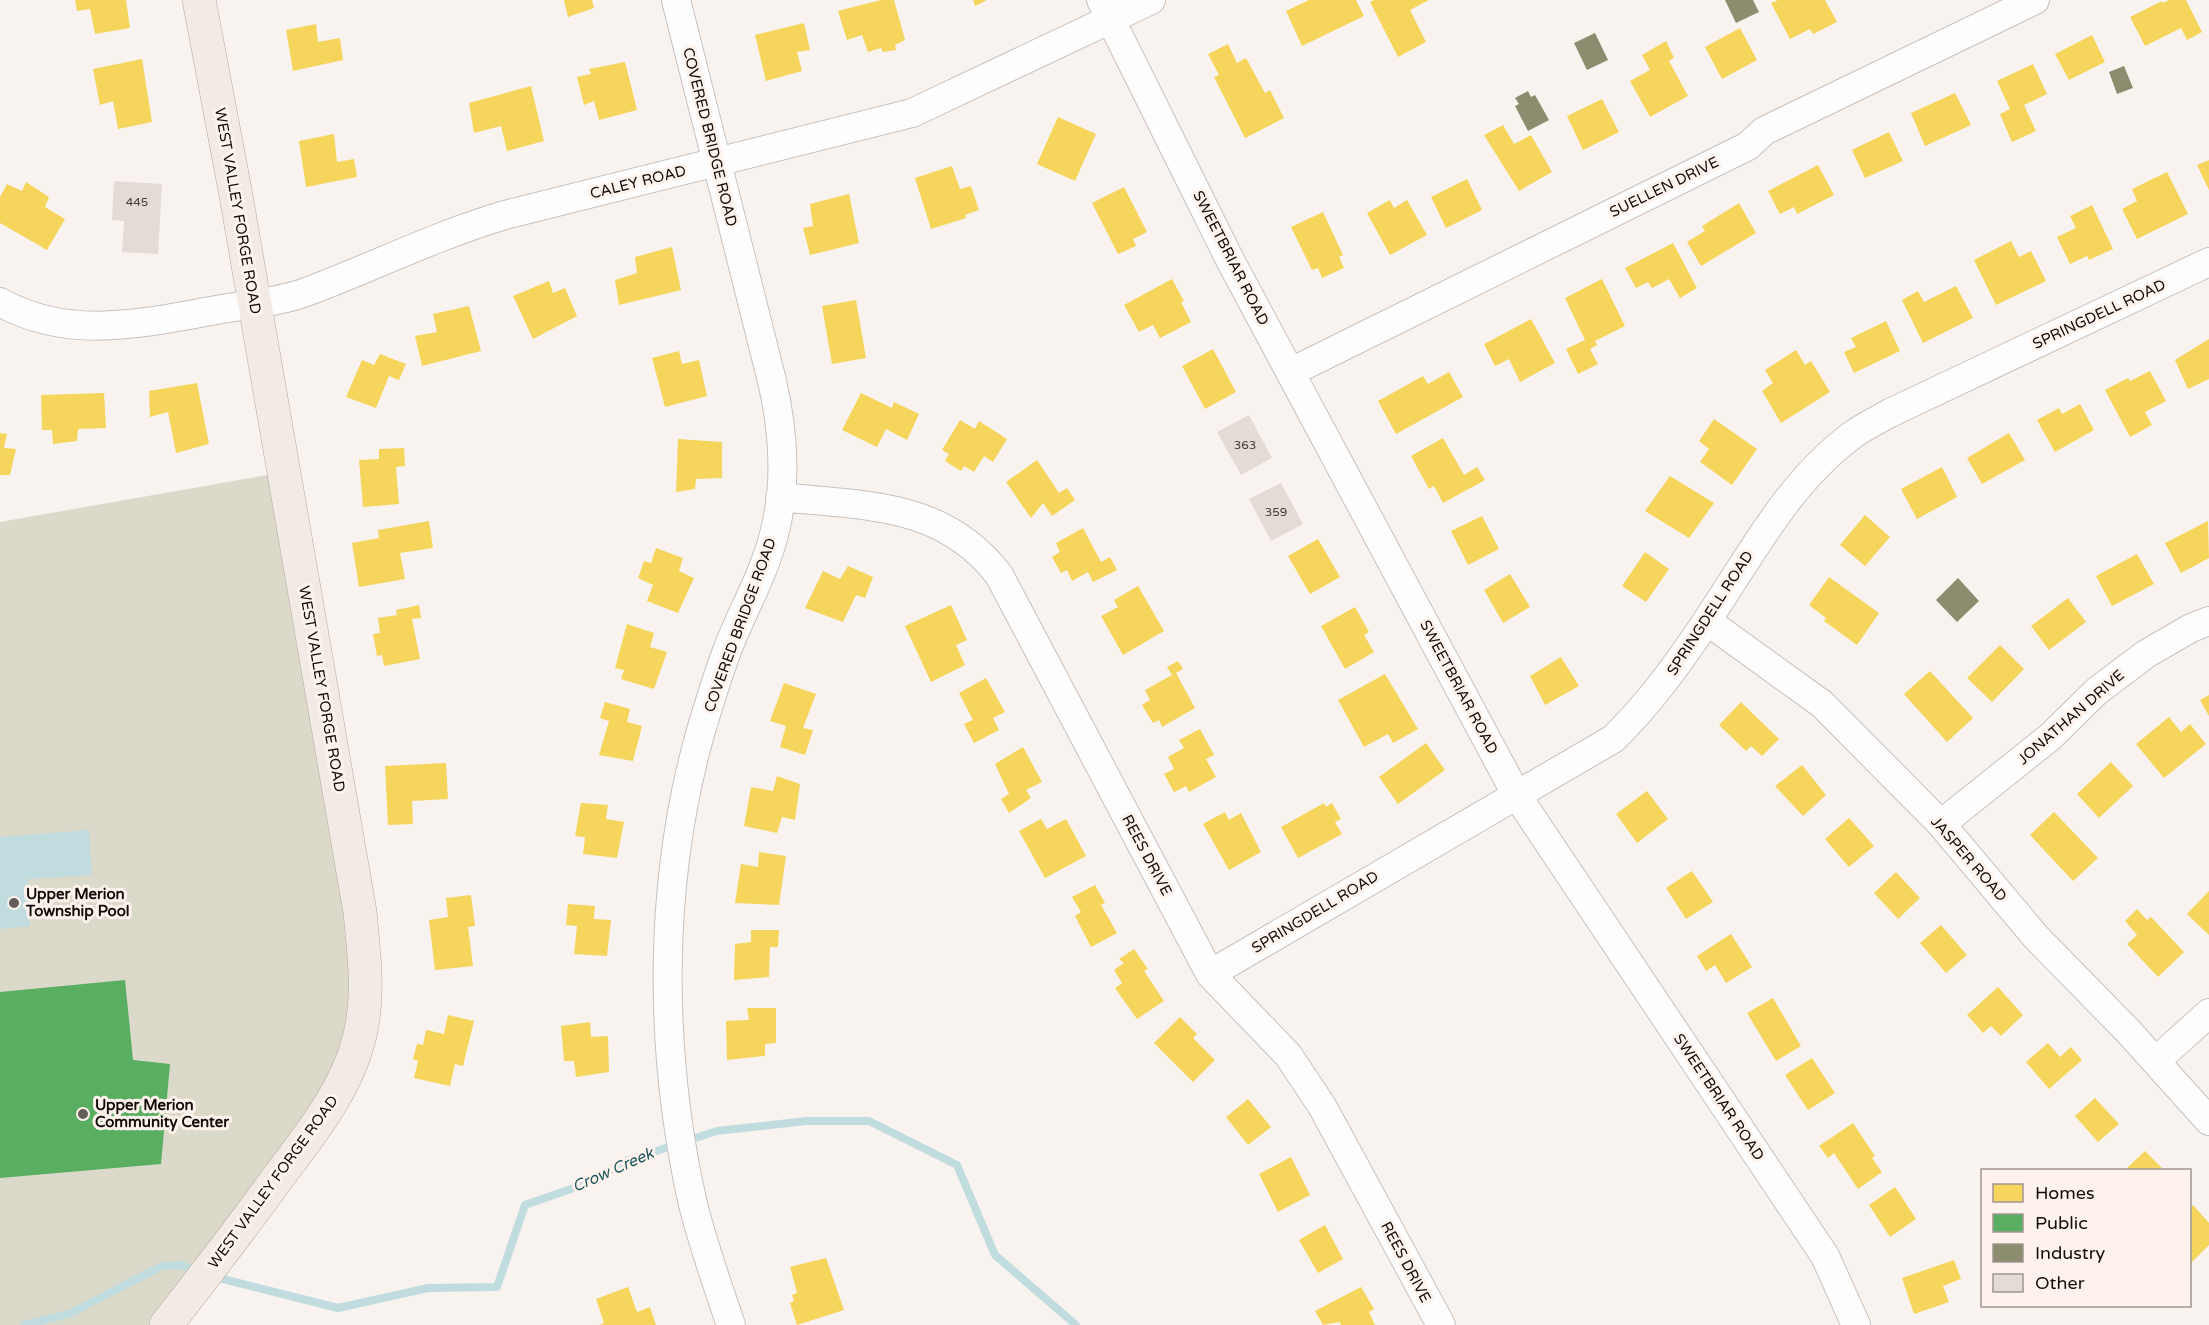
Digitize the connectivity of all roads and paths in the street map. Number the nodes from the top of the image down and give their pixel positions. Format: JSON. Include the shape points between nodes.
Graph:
{"nodes":[{"id":1,"x":199,"y":0,"type":"edge"},
{"id":2,"x":676,"y":0,"type":"edge"},
{"id":3,"x":1151,"y":0,"type":"edge"},
{"id":4,"x":2035,"y":0,"type":"edge"},
{"id":5,"x":1106,"y":10,"type":"edge"},
{"id":6,"x":716,"y":163,"type":"junction"},
{"id":7,"x":2209,"y":262,"type":"edge"},
{"id":8,"x":0,"y":302,"type":"edge"},
{"id":9,"x":255,"y":304,"type":"junction"},
{"id":10,"x":1291,"y":372,"type":"junction"},
{"id":11,"x":780,"y":497,"type":"junction"},
{"id":12,"x":1707,"y":621,"type":"junction"},
{"id":13,"x":2209,"y":621,"type":"edge"},
{"id":14,"x":1516,"y":794,"type":"junction"},
{"id":15,"x":1941,"y":824,"type":"junction"},
{"id":16,"x":1210,"y":974,"type":"junction"},
{"id":17,"x":2209,"y":1013,"type":"edge"},
{"id":18,"x":2156,"y":1061,"type":"junction"},
{"id":19,"x":2209,"y":1120,"type":"edge"},
{"id":20,"x":166,"y":1325,"type":"edge"},
{"id":21,"x":731,"y":1325,"type":"edge"},
{"id":22,"x":1441,"y":1325,"type":"edge"},
{"id":23,"x":1856,"y":1325,"type":"edge"}],
"edges":[{"from":1,"to":9,"type":"main road","name":"WEST VALLEY FORGE ROAD"},
{"from":2,"to":6,"type":"street","name":"COVERED BRIDGE ROAD"},
{"from":3,"to":5,"type":"street","name":"CALEY ROAD"},
{"from":4,"to":10,"type":"street","name":"SUELLEN DRIVE","via":[[1764,131],[1748,146]]},
{"from":5,"to":6,"type":"street","name":"CALEY ROAD","via":[[912,113]]},
{"from":5,"to":10,"type":"street","name":"SWEETBRIAR ROAD","via":[[1230,260]]},
{"from":6,"to":9,"type":"street","name":"CALEY ROAD","via":[[474,224],[305,293]]},
{"from":6,"to":11,"type":"street","name":"COVERED BRIDGE ROAD","via":[[780,418]]},
{"from":7,"to":12,"type":"street","name":"SPRINGDELL ROAD","via":[[1890,413],[1851,436],[1784,504]]},
{"from":8,"to":9,"type":"street","name":"CALEY ROAD","via":[[36,318],[97,327]]},
{"from":9,"to":20,"type":"main road","name":"WEST VALLEY FORGE ROAD","via":[[360,912],[365,992],[360,1037],[345,1079],[320,1121]]},
{"from":10,"to":14,"type":"street","name":"SWEETBRIAR ROAD"},
{"from":11,"to":16,"type":"street","name":"REES DRIVE","via":[[911,514],[939,524],[983,554],[999,575]]},
{"from":11,"to":21,"type":"street","name":"COVERED BRIDGE ROAD","via":[[769,551],[728,648],[702,727],[681,824],[670,920],[671,1054],[682,1152],[704,1242]]},
{"from":12,"to":14,"type":"street","name":"SPRINGDELL ROAD","via":[[1660,689],[1613,739]]},
{"from":12,"to":15,"type":"street","name":"JASPER ROAD","via":[[1822,704]]},
{"from":13,"to":15,"type":"street","name":"JONATHAN DRIVE","via":[[2146,654],[2097,691],[2050,737]]},
{"from":14,"to":16,"type":"street","name":"SPRINGDELL ROAD"},
{"from":14,"to":23,"type":"street","name":"SWEETBRIAR ROAD","via":[[1819,1248]]},
{"from":15,"to":18,"type":"street","name":"JASPER ROAD","via":[[2036,937]]},
{"from":16,"to":22,"type":"street","name":"REES DRIVE","via":[[1288,1055],[1322,1106]]},
{"from":17,"to":18,"type":"street"},
{"from":18,"to":19,"type":"street","name":"JASPER ROAD"}]}
